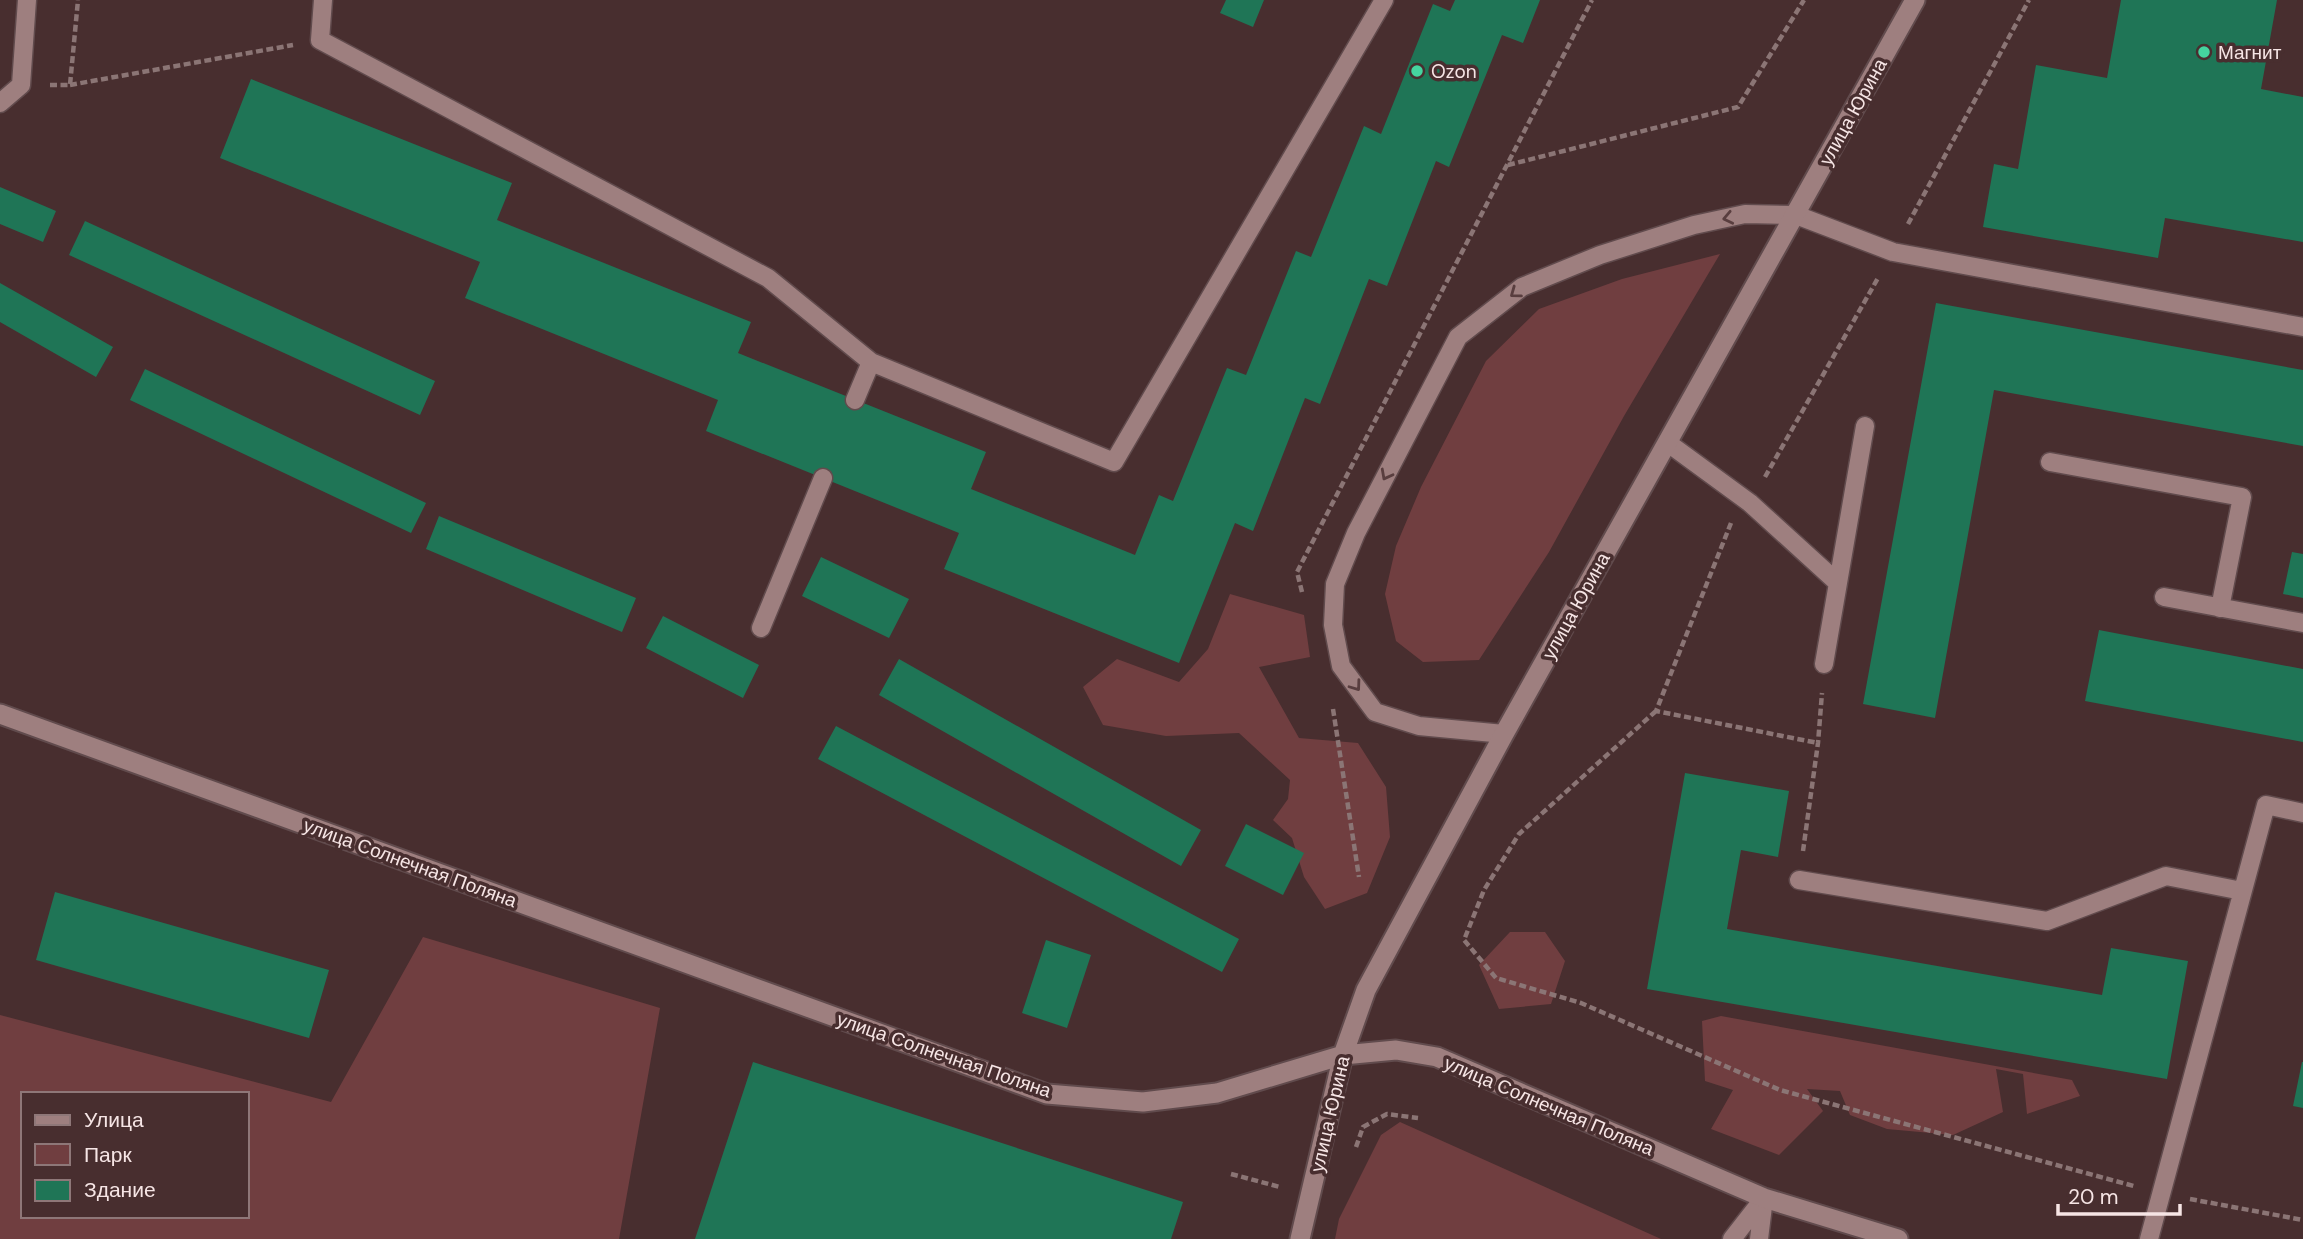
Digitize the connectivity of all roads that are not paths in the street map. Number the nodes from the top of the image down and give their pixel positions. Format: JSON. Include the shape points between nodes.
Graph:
{"nodes":[{"id":1,"x":27,"y":0,"type":"edge"},
{"id":2,"x":323,"y":0,"type":"edge"},
{"id":3,"x":1384,"y":0,"type":"edge"},
{"id":4,"x":1915,"y":0,"type":"edge"},
{"id":5,"x":0,"y":103,"type":"edge"},
{"id":6,"x":1796,"y":215,"type":"junction"},
{"id":7,"x":2303,"y":327,"type":"edge"},
{"id":8,"x":871,"y":362,"type":"junction"},
{"id":9,"x":855,"y":400,"type":"dead end"},
{"id":10,"x":1865,"y":426,"type":"dead end"},
{"id":11,"x":1668,"y":443,"type":"junction"},
{"id":12,"x":2050,"y":463,"type":"dead end"},
{"id":13,"x":823,"y":478,"type":"dead end"},
{"id":14,"x":1838,"y":583,"type":"junction"},
{"id":15,"x":2164,"y":597,"type":"dead end"},
{"id":16,"x":2220,"y":608,"type":"junction"},
{"id":17,"x":2303,"y":623,"type":"edge"},
{"id":18,"x":761,"y":628,"type":"dead end"},
{"id":19,"x":1824,"y":664,"type":"road end"},
{"id":20,"x":0,"y":714,"type":"edge"},
{"id":21,"x":1504,"y":734,"type":"junction"},
{"id":22,"x":2303,"y":813,"type":"edge"},
{"id":23,"x":1798,"y":880,"type":"road end"},
{"id":24,"x":2242,"y":891,"type":"junction"},
{"id":25,"x":1343,"y":1055,"type":"junction"},
{"id":26,"x":1764,"y":1198,"type":"junction"},
{"id":27,"x":1300,"y":1239,"type":"edge"},
{"id":28,"x":1732,"y":1239,"type":"edge"},
{"id":29,"x":1759,"y":1239,"type":"edge"},
{"id":30,"x":1898,"y":1239,"type":"edge"},
{"id":31,"x":2149,"y":1239,"type":"edge"}],
"edges":[{"from":1,"to":5,"type":"lane","via":[[21,85]]},
{"from":2,"to":8,"type":"lane","via":[[320,40],[768,278]]},
{"from":3,"to":8,"type":"lane","via":[[1114,462]]},
{"from":4,"to":6,"type":"street","name":"улица Юрина"},
{"from":6,"to":7,"type":"lane","via":[[1893,252]]},
{"from":6,"to":11,"type":"street","name":"улица Юрина"},
{"from":6,"to":21,"type":"lane","one_way":true,"via":[[1745,214],[1600,255],[1522,287],[1458,337],[1356,533],[1335,584],[1333,625],[1341,666],[1375,712],[1419,726]]},
{"from":8,"to":9,"type":"lane"},
{"from":10,"to":14,"type":"lane"},
{"from":11,"to":14,"type":"lane","via":[[1750,503]]},
{"from":11,"to":21,"type":"street","name":"улица Юрина"},
{"from":12,"to":16,"type":"lane","via":[[2242,496]]},
{"from":13,"to":18,"type":"lane"},
{"from":14,"to":19,"type":"lane"},
{"from":15,"to":16,"type":"lane"},
{"from":16,"to":17,"type":"lane"},
{"from":20,"to":25,"type":"street","name":"улица Солнечная Поляна","via":[[1047,1094],[1143,1102],[1217,1093]]},
{"from":21,"to":25,"type":"street","name":"улица Юрина","via":[[1366,990]]},
{"from":22,"to":24,"type":"lane","via":[[2266,805]]},
{"from":23,"to":24,"type":"lane","via":[[2047,921],[2166,876]]},
{"from":24,"to":31,"type":"lane"},
{"from":25,"to":26,"type":"street","name":"улица Солнечная Поляна","via":[[1396,1050],[1437,1058]]},
{"from":25,"to":27,"type":"street","name":"улица Юрина"},
{"from":26,"to":28,"type":"lane"},
{"from":26,"to":29,"type":"lane"},
{"from":26,"to":30,"type":"street","name":"улица Солнечная Поляна"}]}
